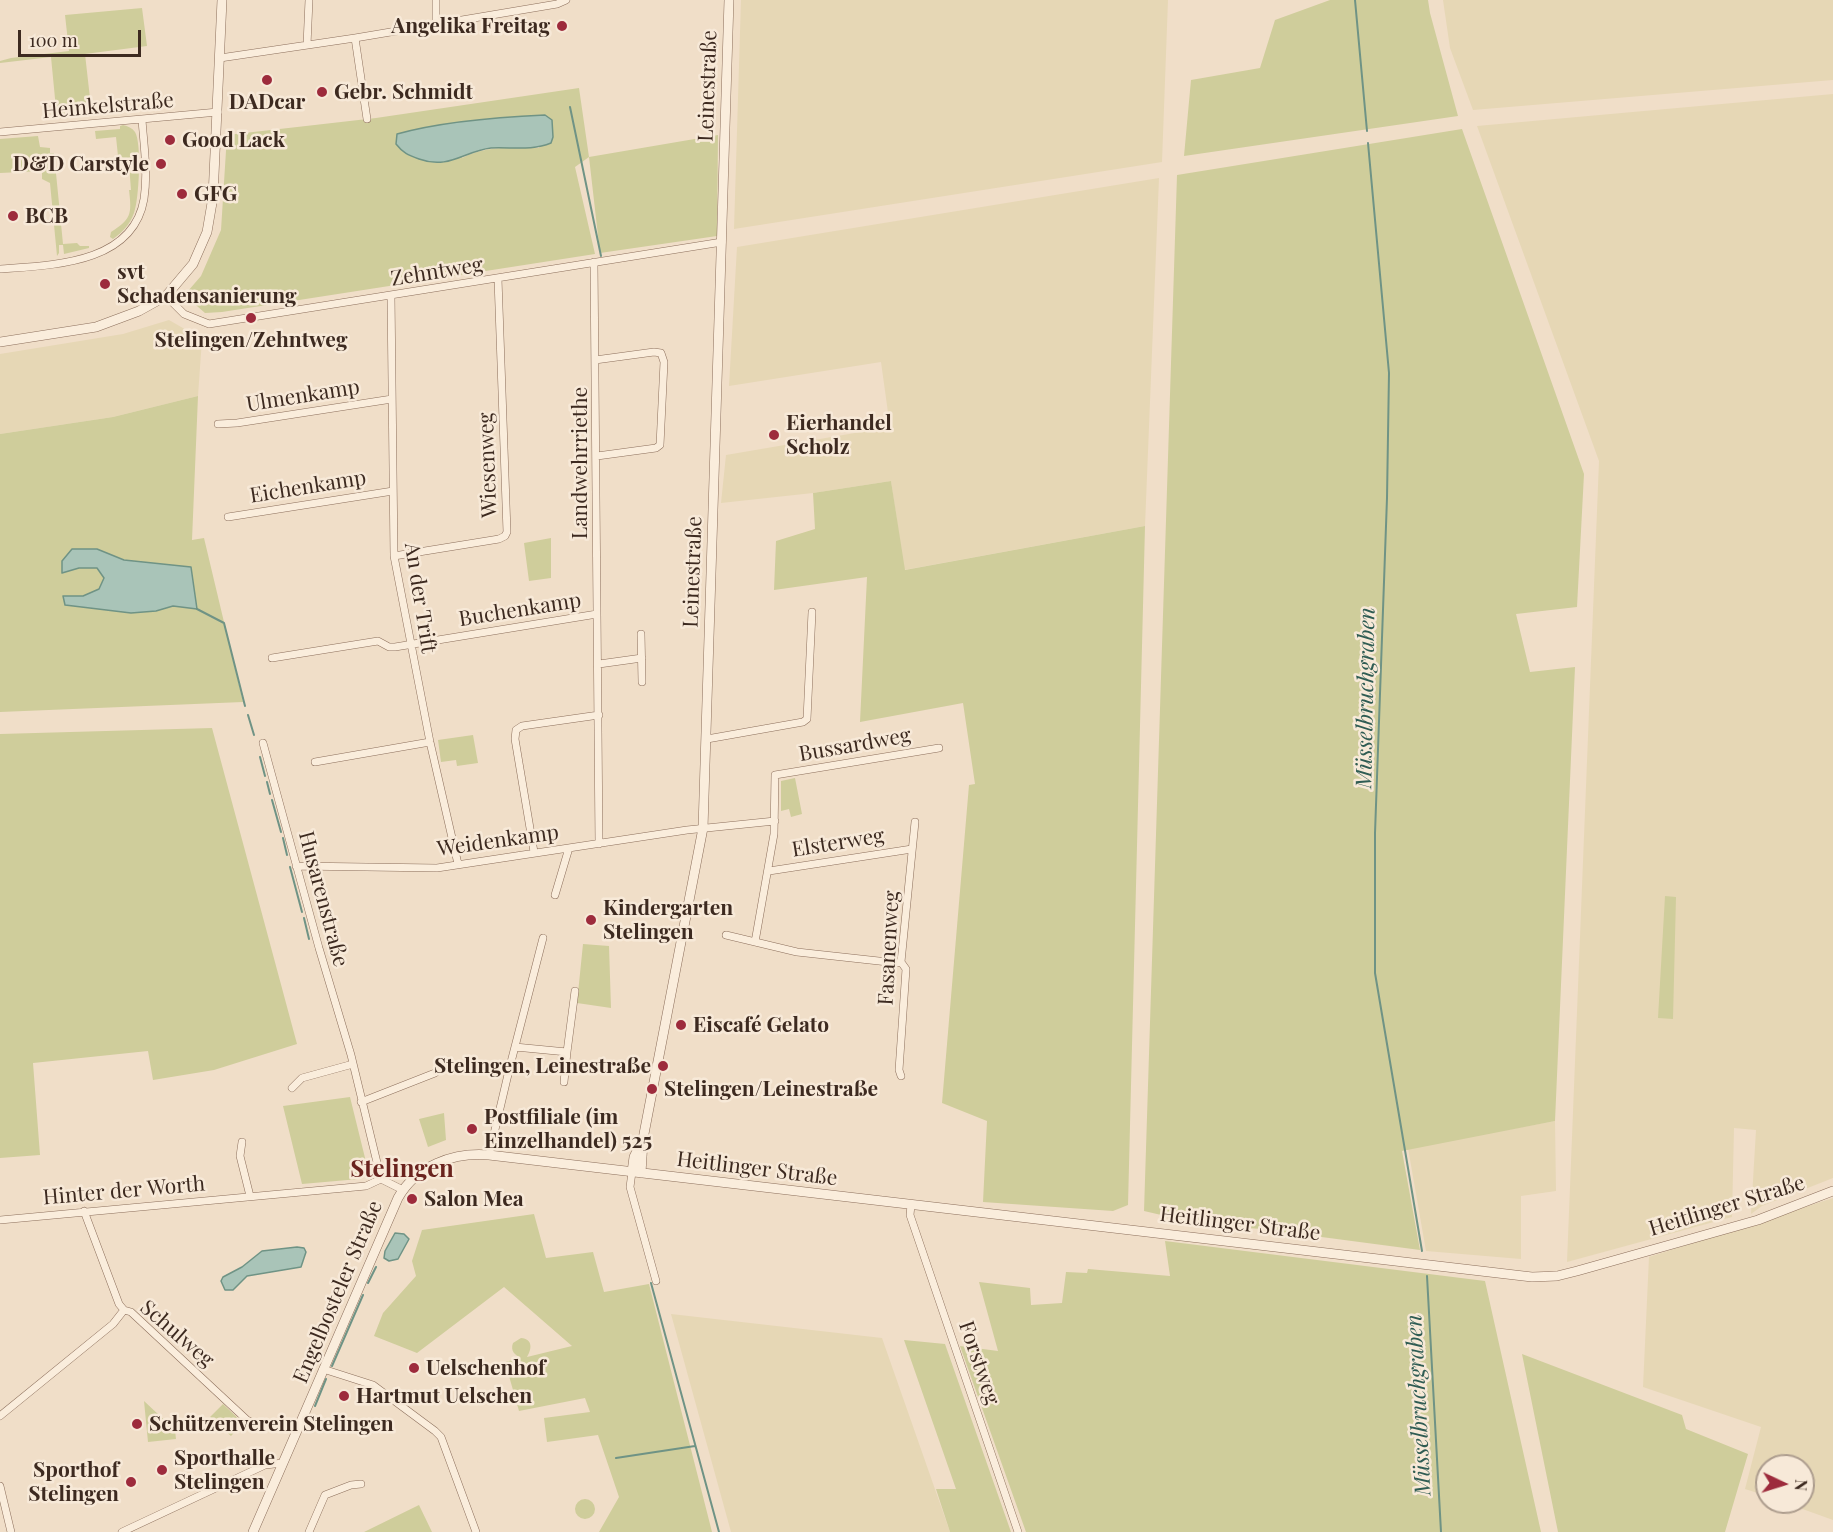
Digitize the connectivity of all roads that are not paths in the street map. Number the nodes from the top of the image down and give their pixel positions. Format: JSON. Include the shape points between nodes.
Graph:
{"nodes":[{"id":1,"x":222,"y":0,"type":"edge"},
{"id":2,"x":309,"y":0,"type":"edge"},
{"id":3,"x":436,"y":0,"type":"edge"},
{"id":4,"x":566,"y":0,"type":"edge"},
{"id":5,"x":729,"y":0,"type":"edge"},
{"id":6,"x":436,"y":24,"type":"junction"},
{"id":7,"x":355,"y":38,"type":"junction"},
{"id":8,"x":307,"y":45,"type":"junction"},
{"id":9,"x":220,"y":58,"type":"junction"},
{"id":10,"x":218,"y":112,"type":"junction"},
{"id":11,"x":368,"y":119,"type":"dead end"},
{"id":12,"x":142,"y":120,"type":"junction"},
{"id":13,"x":0,"y":132,"type":"edge"},
{"id":14,"x":722,"y":242,"type":"junction"},
{"id":15,"x":594,"y":262,"type":"junction"},
{"id":16,"x":0,"y":269,"type":"edge"},
{"id":17,"x":498,"y":279,"type":"junction"},
{"id":18,"x":166,"y":296,"type":"junction"},
{"id":19,"x":391,"y":296,"type":"junction"},
{"id":20,"x":0,"y":342,"type":"edge"},
{"id":21,"x":595,"y":360,"type":"junction"},
{"id":22,"x":392,"y":399,"type":"junction"},
{"id":23,"x":219,"y":424,"type":"dead end"},
{"id":24,"x":597,"y":456,"type":"junction"},
{"id":25,"x":393,"y":491,"type":"junction"},
{"id":26,"x":228,"y":517,"type":"dead end"},
{"id":27,"x":394,"y":556,"type":"junction"},
{"id":28,"x":812,"y":612,"type":"dead end"},
{"id":29,"x":597,"y":614,"type":"junction"},
{"id":30,"x":641,"y":634,"type":"dead end"},
{"id":31,"x":411,"y":644,"type":"junction"},
{"id":32,"x":272,"y":658,"type":"dead end"},
{"id":33,"x":642,"y":658,"type":"junction"},
{"id":34,"x":599,"y":664,"type":"junction"},
{"id":35,"x":642,"y":682,"type":"dead end"},
{"id":36,"x":598,"y":715,"type":"junction"},
{"id":37,"x":706,"y":739,"type":"junction"},
{"id":38,"x":430,"y":742,"type":"junction"},
{"id":39,"x":263,"y":743,"type":"dead end"},
{"id":40,"x":939,"y":748,"type":"dead end"},
{"id":41,"x":315,"y":762,"type":"dead end"},
{"id":42,"x":775,"y":822,"type":"junction"},
{"id":43,"x":915,"y":822,"type":"dead end"},
{"id":44,"x":703,"y":828,"type":"junction"},
{"id":45,"x":599,"y":844,"type":"junction"},
{"id":46,"x":569,"y":848,"type":"junction"},
{"id":47,"x":912,"y":849,"type":"junction"},
{"id":48,"x":534,"y":852,"type":"junction"},
{"id":49,"x":458,"y":864,"type":"junction"},
{"id":50,"x":296,"y":866,"type":"junction"},
{"id":51,"x":769,"y":871,"type":"junction"},
{"id":52,"x":555,"y":895,"type":"dead end"},
{"id":53,"x":726,"y":935,"type":"dead end"},
{"id":54,"x":543,"y":938,"type":"dead end"},
{"id":55,"x":755,"y":942,"type":"junction"},
{"id":56,"x":901,"y":962,"type":"junction"},
{"id":57,"x":575,"y":991,"type":"dead end"},
{"id":58,"x":515,"y":1047,"type":"junction"},
{"id":59,"x":567,"y":1052,"type":"junction"},
{"id":60,"x":352,"y":1065,"type":"junction"},
{"id":61,"x":435,"y":1073,"type":"dead end"},
{"id":62,"x":901,"y":1076,"type":"dead end"},
{"id":63,"x":564,"y":1082,"type":"dead end"},
{"id":64,"x":292,"y":1088,"type":"dead end"},
{"id":65,"x":362,"y":1102,"type":"junction"},
{"id":66,"x":242,"y":1142,"type":"dead end"},
{"id":67,"x":489,"y":1155,"type":"junction"},
{"id":68,"x":637,"y":1172,"type":"junction"},
{"id":69,"x":381,"y":1179,"type":"junction"},
{"id":70,"x":403,"y":1190,"type":"junction"},
{"id":71,"x":1833,"y":1191,"type":"edge"},
{"id":72,"x":250,"y":1196,"type":"junction"},
{"id":73,"x":911,"y":1205,"type":"junction"},
{"id":74,"x":84,"y":1211,"type":"junction"},
{"id":75,"x":0,"y":1220,"type":"edge"},
{"id":76,"x":656,"y":1281,"type":"dead end"},
{"id":77,"x":124,"y":1310,"type":"junction"},
{"id":78,"x":323,"y":1369,"type":"junction"},
{"id":79,"x":0,"y":1416,"type":"edge"},
{"id":80,"x":298,"y":1427,"type":"junction"},
{"id":81,"x":284,"y":1463,"type":"junction"},
{"id":82,"x":362,"y":1484,"type":"dead end"},
{"id":83,"x":0,"y":1486,"type":"edge"},
{"id":84,"x":11,"y":1532,"type":"edge"},
{"id":85,"x":122,"y":1532,"type":"edge"},
{"id":86,"x":253,"y":1532,"type":"edge"},
{"id":87,"x":309,"y":1532,"type":"edge"},
{"id":88,"x":476,"y":1532,"type":"edge"},
{"id":89,"x":1018,"y":1532,"type":"edge"}],
"edges":[{"from":1,"to":9,"type":"street"},
{"from":2,"to":8,"type":"street"},
{"from":3,"to":6,"type":"street"},
{"from":4,"to":6,"type":"street"},
{"from":5,"to":14,"type":"street","name":"Leinestraße"},
{"from":6,"to":7,"type":"street"},
{"from":7,"to":8,"type":"street"},
{"from":7,"to":11,"type":"street"},
{"from":8,"to":9,"type":"street"},
{"from":9,"to":10,"type":"street"},
{"from":10,"to":12,"type":"street","name":"Heinkelstraße"},
{"from":10,"to":18,"type":"street","via":[[207,232],[193,264]]},
{"from":12,"to":13,"type":"street","name":"Heinkelstraße"},
{"from":12,"to":16,"type":"street","via":[[144,200],[138,221],[126,237],[115,246],[73,260]]},
{"from":14,"to":15,"type":"street","name":"Zehntweg"},
{"from":14,"to":37,"type":"street","name":"Leinestraße"},
{"from":15,"to":17,"type":"street","name":"Zehntweg"},
{"from":15,"to":21,"type":"street","name":"Landwehrriethe"},
{"from":17,"to":19,"type":"street","name":"Zehntweg"},
{"from":17,"to":27,"type":"street","name":"Wiesenweg","via":[[507,532],[499,539]]},
{"from":18,"to":19,"type":"street","name":"Zehntweg","via":[[184,314],[209,324]]},
{"from":18,"to":20,"type":"street","via":[[96,327]]},
{"from":19,"to":22,"type":"street","name":"An der Trift"},
{"from":21,"to":24,"type":"street","name":"Landwehrriethe"},
{"from":21,"to":24,"type":"street","via":[[654,352],[662,353],[664,362],[660,445]]},
{"from":22,"to":23,"type":"street","name":"Ulmenkamp"},
{"from":22,"to":25,"type":"street","name":"An der Trift"},
{"from":24,"to":29,"type":"street","name":"Landwehrriethe"},
{"from":25,"to":26,"type":"street","name":"Eichenkamp"},
{"from":25,"to":27,"type":"street","name":"An der Trift"},
{"from":27,"to":31,"type":"street","name":"An der Trift"},
{"from":28,"to":37,"type":"street","via":[[807,719]]},
{"from":29,"to":31,"type":"street","name":"Buchenkamp"},
{"from":29,"to":34,"type":"street","name":"Landwehrriethe"},
{"from":30,"to":33,"type":"street"},
{"from":31,"to":32,"type":"street","name":"Buchenkamp","via":[[389,647],[378,641]]},
{"from":31,"to":38,"type":"street","name":"An der Trift"},
{"from":33,"to":34,"type":"street"},
{"from":33,"to":35,"type":"street"},
{"from":34,"to":36,"type":"street","name":"Landwehrriethe"},
{"from":36,"to":45,"type":"street","name":"Landwehrriethe"},
{"from":36,"to":48,"type":"street","via":[[516,730]]},
{"from":37,"to":44,"type":"street","name":"Leinestraße"},
{"from":38,"to":41,"type":"street"},
{"from":38,"to":49,"type":"street","name":"An der Trift"},
{"from":39,"to":50,"type":"street","name":"Husarenstraße"},
{"from":40,"to":42,"type":"street","name":"Bussardweg","via":[[776,775]]},
{"from":42,"to":44,"type":"street","name":"Weidenkamp"},
{"from":42,"to":51,"type":"street"},
{"from":43,"to":47,"type":"street","name":"Fasanenweg"},
{"from":44,"to":45,"type":"street","name":"Weidenkamp"},
{"from":44,"to":68,"type":"street","name":"Leinestraße","via":[[643,1138],[634,1157]]},
{"from":45,"to":46,"type":"street","name":"Weidenkamp"},
{"from":46,"to":48,"type":"street","name":"Weidenkamp"},
{"from":46,"to":52,"type":"street"},
{"from":47,"to":51,"type":"street","name":"Elsterweg"},
{"from":47,"to":56,"type":"street","name":"Fasanenweg"},
{"from":48,"to":49,"type":"street","name":"Weidenkamp"},
{"from":49,"to":50,"type":"street","name":"Weidenkamp","via":[[437,868]]},
{"from":50,"to":60,"type":"street","name":"Husarenstraße"},
{"from":51,"to":55,"type":"street"},
{"from":53,"to":55,"type":"street"},
{"from":54,"to":58,"type":"street"},
{"from":55,"to":56,"type":"street","via":[[797,952]]},
{"from":56,"to":62,"type":"street","name":"Fasanenweg","via":[[906,969]]},
{"from":57,"to":59,"type":"street"},
{"from":58,"to":59,"type":"street"},
{"from":58,"to":67,"type":"street"},
{"from":59,"to":63,"type":"street"},
{"from":60,"to":64,"type":"street","via":[[302,1078]]},
{"from":60,"to":65,"type":"street","name":"Husarenstraße"},
{"from":61,"to":65,"type":"street"},
{"from":65,"to":69,"type":"street","name":"Husarenstraße"},
{"from":66,"to":72,"type":"street","via":[[240,1156]]},
{"from":67,"to":68,"type":"street","name":"Engelbosteler Straße"},
{"from":67,"to":70,"type":"street","name":"Engelbosteler Straße","via":[[469,1154],[440,1163],[418,1174]]},
{"from":68,"to":73,"type":"street","name":"Heitlinger Straße"},
{"from":68,"to":76,"type":"street","via":[[630,1186]]},
{"from":69,"to":70,"type":"street"},
{"from":69,"to":72,"type":"street","name":"Hinter der Worth","via":[[366,1186]]},
{"from":70,"to":78,"type":"street","name":"Engelbosteler Straße"},
{"from":71,"to":73,"type":"street","name":"Heitlinger Straße","via":[[1758,1220],[1557,1276]]},
{"from":72,"to":74,"type":"street","name":"Hinter der Worth"},
{"from":73,"to":89,"type":"street","name":"Forstweg","via":[[910,1215]]},
{"from":74,"to":75,"type":"street","name":"Hinter der Worth"},
{"from":74,"to":77,"type":"street","name":"Schulweg"},
{"from":77,"to":79,"type":"street","via":[[113,1324]]},
{"from":77,"to":80,"type":"street","name":"Schulweg","via":[[131,1312],[247,1420]]},
{"from":78,"to":80,"type":"street","name":"Engelbosteler Straße"},
{"from":78,"to":88,"type":"street","via":[[373,1385],[441,1437]]},
{"from":80,"to":81,"type":"street","name":"Engelbosteler Straße"},
{"from":81,"to":85,"type":"street","via":[[265,1465]]},
{"from":81,"to":86,"type":"street","name":"Engelbosteler Straße"},
{"from":82,"to":87,"type":"street","via":[[325,1495]]},
{"from":83,"to":84,"type":"street"}]}
